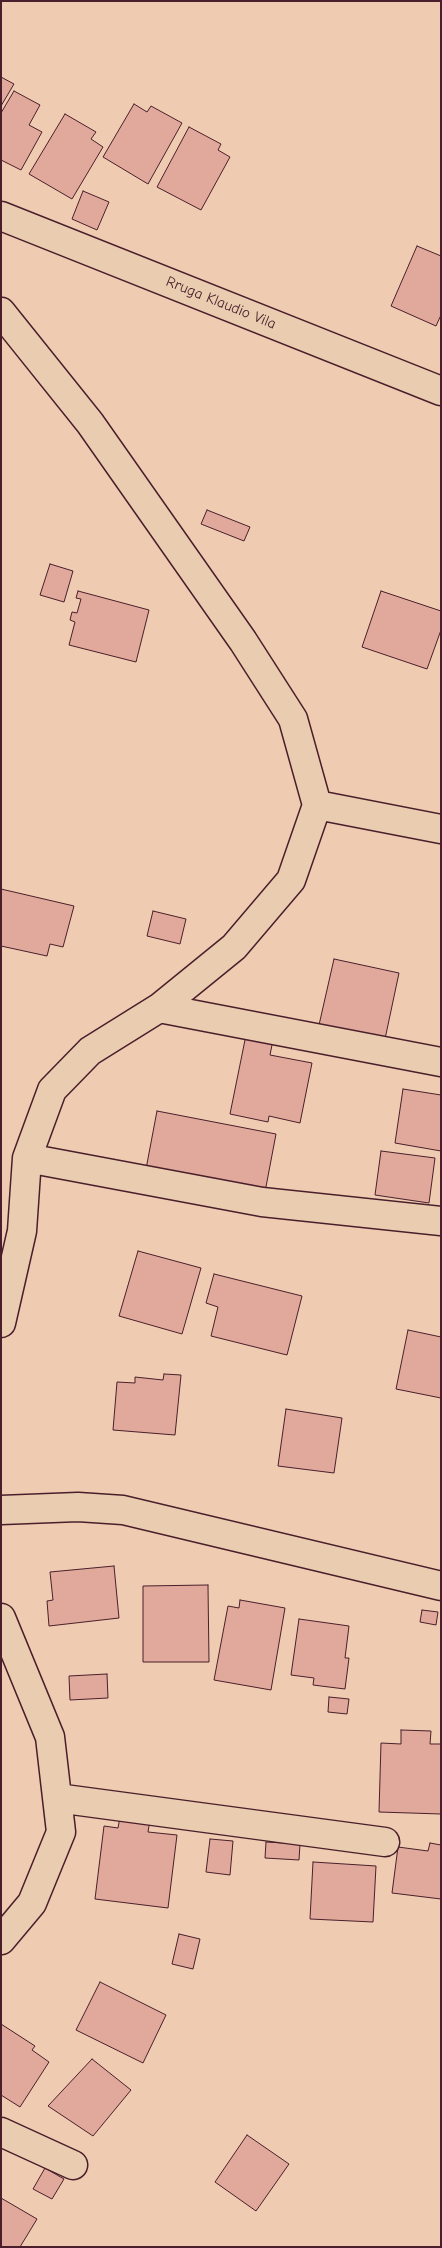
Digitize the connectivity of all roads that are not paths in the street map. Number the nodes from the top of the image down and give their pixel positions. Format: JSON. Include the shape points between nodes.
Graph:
{"nodes":[{"id":1,"x":1,"y":216,"type":"edge"},
{"id":2,"x":1,"y":312,"type":"edge"},
{"id":3,"x":441,"y":391,"type":"edge"},
{"id":4,"x":318,"y":805,"type":"junction"},
{"id":5,"x":441,"y":829,"type":"edge"},
{"id":6,"x":159,"y":1008,"type":"junction"},
{"id":7,"x":441,"y":1062,"type":"edge"},
{"id":8,"x":27,"y":1158,"type":"junction"},
{"id":9,"x":441,"y":1221,"type":"edge"},
{"id":10,"x":1,"y":1323,"type":"edge"},
{"id":11,"x":1,"y":1510,"type":"edge"},
{"id":12,"x":441,"y":1586,"type":"edge"},
{"id":13,"x":1,"y":1618,"type":"edge"},
{"id":14,"x":57,"y":1798,"type":"junction"},
{"id":15,"x":384,"y":1842,"type":"dead end"},
{"id":16,"x":1,"y":1940,"type":"edge"},
{"id":17,"x":1,"y":2132,"type":"edge"},
{"id":18,"x":73,"y":2165,"type":"dead end"}],
"edges":[{"from":1,"to":3,"type":"street","name":"Rruga Klaudio Vila"},
{"from":2,"to":4,"type":"street","via":[[90,423],[253,656],[293,719]]},
{"from":4,"to":5,"type":"street"},
{"from":4,"to":6,"type":"street","via":[[291,880],[234,947]]},
{"from":6,"to":7,"type":"street"},
{"from":6,"to":8,"type":"street","via":[[90,1051],[52,1090]]},
{"from":8,"to":9,"type":"street","via":[[262,1202]]},
{"from":8,"to":10,"type":"street","via":[[22,1231]]},
{"from":11,"to":12,"type":"street","via":[[78,1507],[123,1510]]},
{"from":13,"to":14,"type":"street","via":[[50,1738]]},
{"from":14,"to":15,"type":"street"},
{"from":14,"to":16,"type":"street","via":[[61,1832],[32,1903]]},
{"from":17,"to":18,"type":"street"}]}
